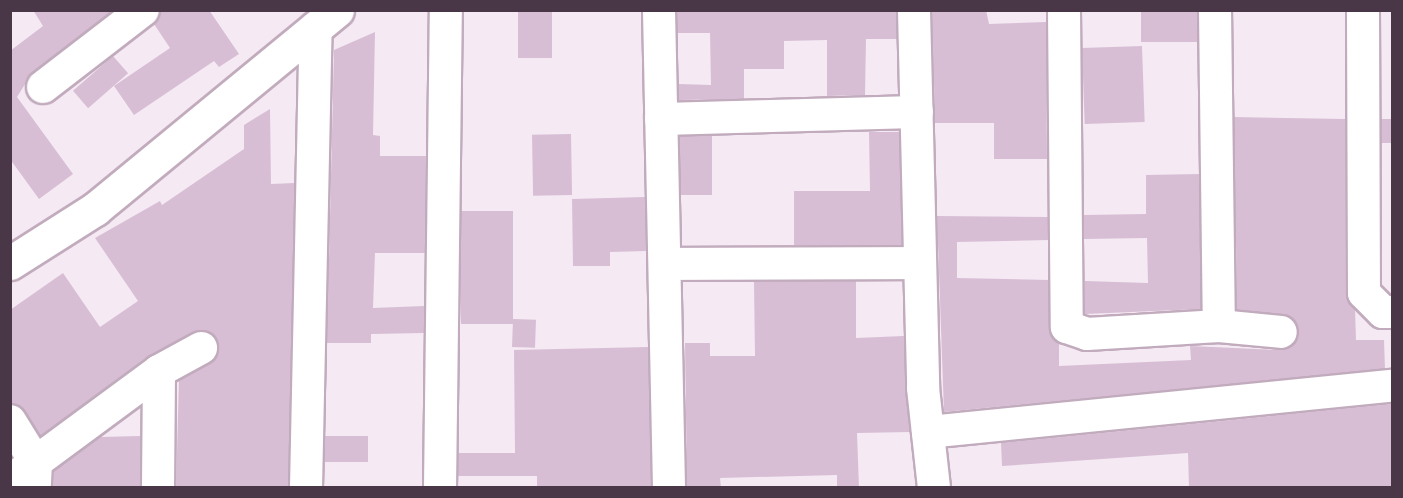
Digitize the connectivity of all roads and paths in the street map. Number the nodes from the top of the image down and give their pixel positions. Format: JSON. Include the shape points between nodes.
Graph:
{"nodes":[{"id":1,"x":143,"y":10,"type":"edge"},
{"id":2,"x":446,"y":10,"type":"edge"},
{"id":3,"x":658,"y":10,"type":"edge"},
{"id":4,"x":914,"y":10,"type":"edge"},
{"id":5,"x":1064,"y":10,"type":"edge"},
{"id":6,"x":1215,"y":10,"type":"edge"},
{"id":7,"x":1363,"y":10,"type":"edge"},
{"id":8,"x":326,"y":19,"type":"edge"},
{"id":9,"x":43,"y":87,"type":"dead end"},
{"id":10,"x":917,"y":111,"type":"junction"},
{"id":11,"x":661,"y":119,"type":"junction"},
{"id":12,"x":10,"y":263,"type":"edge"},
{"id":13,"x":920,"y":263,"type":"junction"},
{"id":14,"x":665,"y":264,"type":"junction"},
{"id":15,"x":1392,"y":312,"type":"edge"},
{"id":16,"x":1219,"y":326,"type":"junction"},
{"id":17,"x":1281,"y":332,"type":"dead end"},
{"id":18,"x":201,"y":348,"type":"dead end"},
{"id":19,"x":159,"y":371,"type":"junction"},
{"id":20,"x":1392,"y":386,"type":"edge"},
{"id":21,"x":10,"y":421,"type":"edge"},
{"id":22,"x":928,"y":432,"type":"junction"},
{"id":23,"x":35,"y":475,"type":"edge"},
{"id":24,"x":10,"y":481,"type":"edge"},
{"id":25,"x":158,"y":488,"type":"edge"},
{"id":26,"x":306,"y":488,"type":"edge"},
{"id":27,"x":440,"y":488,"type":"edge"},
{"id":28,"x":669,"y":488,"type":"edge"},
{"id":29,"x":934,"y":488,"type":"edge"}],
"edges":[{"from":1,"to":9,"type":"street"},
{"from":2,"to":27,"type":"street"},
{"from":3,"to":11,"type":"street"},
{"from":4,"to":10,"type":"street"},
{"from":5,"to":16,"type":"street","via":[[1067,327],[1087,334]]},
{"from":6,"to":16,"type":"street"},
{"from":7,"to":15,"type":"street","via":[[1364,292],[1383,312]]},
{"from":8,"to":12,"type":"street","via":[[95,209]]},
{"from":8,"to":26,"type":"street"},
{"from":10,"to":11,"type":"street"},
{"from":10,"to":13,"type":"street"},
{"from":11,"to":14,"type":"street"},
{"from":13,"to":14,"type":"street"},
{"from":13,"to":22,"type":"street"},
{"from":14,"to":28,"type":"street"},
{"from":16,"to":17,"type":"street"},
{"from":18,"to":19,"type":"street"},
{"from":19,"to":23,"type":"street"},
{"from":19,"to":25,"type":"street"},
{"from":20,"to":22,"type":"street","via":[[1229,398]]},
{"from":21,"to":23,"type":"street"},
{"from":22,"to":29,"type":"street"},
{"from":23,"to":24,"type":"street"}]}
